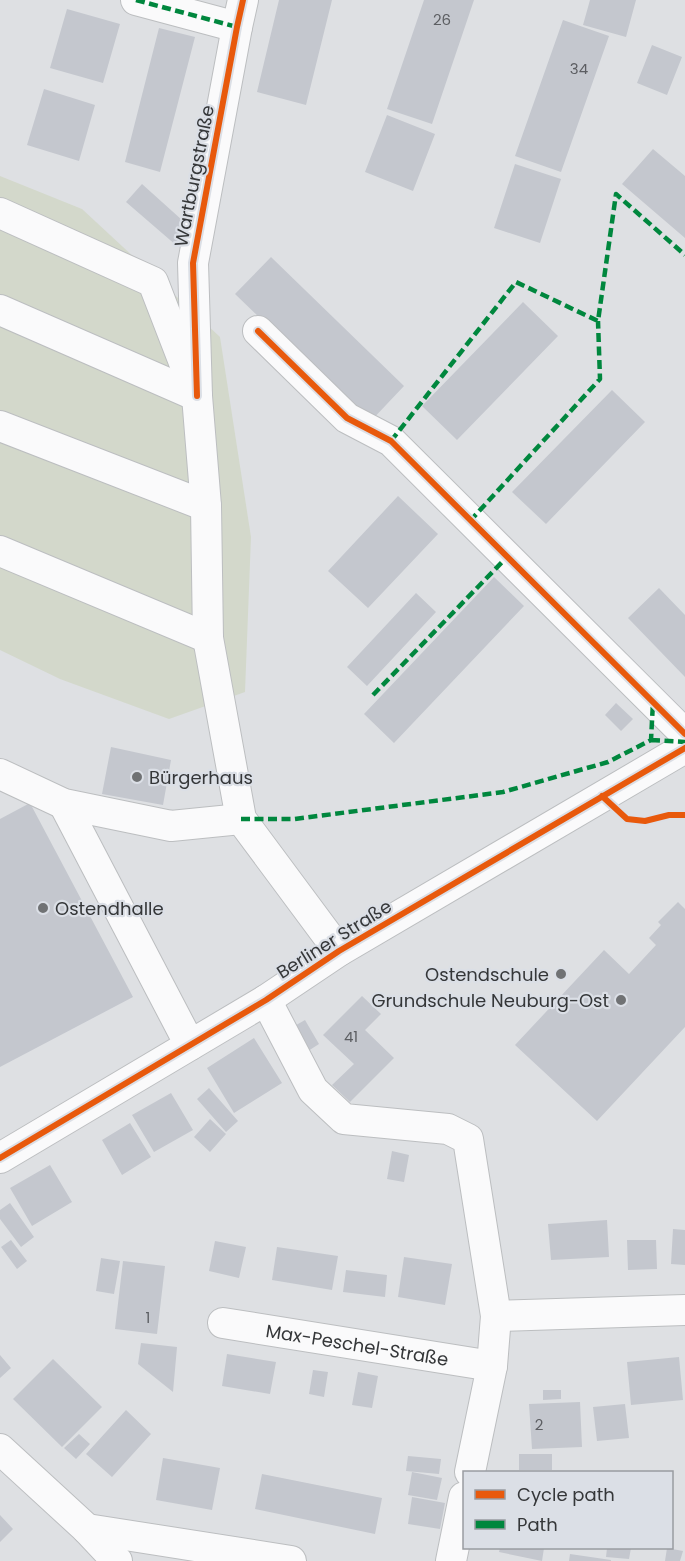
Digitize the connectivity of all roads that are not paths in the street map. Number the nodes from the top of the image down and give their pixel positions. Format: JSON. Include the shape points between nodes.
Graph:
{"nodes":[{"id":1,"x":136,"y":0,"type":"edge"},
{"id":2,"x":240,"y":13,"type":"edge"},
{"id":3,"x":0,"y":213,"type":"edge"},
{"id":4,"x":0,"y":310,"type":"edge"},
{"id":5,"x":258,"y":331,"type":"dead end"},
{"id":6,"x":196,"y":396,"type":"junction"},
{"id":7,"x":0,"y":426,"type":"edge"},
{"id":8,"x":206,"y":506,"type":"junction"},
{"id":9,"x":0,"y":551,"type":"edge"},
{"id":10,"x":208,"y":638,"type":"junction"},
{"id":11,"x":685,"y":734,"type":"edge"},
{"id":12,"x":685,"y":748,"type":"edge"},
{"id":13,"x":0,"y":774,"type":"edge"},
{"id":14,"x":64,"y":804,"type":"junction"},
{"id":15,"x":242,"y":819,"type":"junction"},
{"id":16,"x":339,"y":951,"type":"junction"},
{"id":17,"x":266,"y":1000,"type":"junction"},
{"id":18,"x":190,"y":1045,"type":"junction"},
{"id":19,"x":0,"y":1158,"type":"edge"},
{"id":20,"x":685,"y":1310,"type":"edge"},
{"id":21,"x":496,"y":1316,"type":"junction"},
{"id":22,"x":224,"y":1323,"type":"dead end"},
{"id":23,"x":492,"y":1366,"type":"junction"},
{"id":24,"x":0,"y":1449,"type":"edge"},
{"id":25,"x":470,"y":1471,"type":"edge"},
{"id":26,"x":463,"y":1506,"type":"edge"},
{"id":27,"x":87,"y":1529,"type":"junction"},
{"id":28,"x":117,"y":1561,"type":"edge"},
{"id":29,"x":291,"y":1561,"type":"edge"},
{"id":30,"x":451,"y":1561,"type":"edge"}],
"edges":[{"from":1,"to":2,"type":"street"},
{"from":2,"to":6,"type":"street","name":"Wartburgstraße","via":[[193,263]]},
{"from":3,"to":6,"type":"street","via":[[153,282]]},
{"from":4,"to":6,"type":"street"},
{"from":5,"to":11,"type":"street","via":[[347,418],[391,441]]},
{"from":6,"to":8,"type":"street"},
{"from":7,"to":8,"type":"street"},
{"from":8,"to":10,"type":"street"},
{"from":9,"to":10,"type":"street"},
{"from":10,"to":15,"type":"street"},
{"from":12,"to":16,"type":"street","name":"Berliner Straße"},
{"from":13,"to":14,"type":"street"},
{"from":14,"to":15,"type":"street","via":[[171,826]]},
{"from":14,"to":18,"type":"street"},
{"from":15,"to":16,"type":"street"},
{"from":16,"to":17,"type":"street","name":"Berliner Straße"},
{"from":17,"to":18,"type":"street","name":"Berliner Straße"},
{"from":17,"to":21,"type":"street","via":[[313,1090],[344,1119],[448,1129],[468,1139]]},
{"from":18,"to":19,"type":"street","name":"Berliner Straße"},
{"from":20,"to":21,"type":"street"},
{"from":21,"to":23,"type":"street"},
{"from":22,"to":23,"type":"street","name":"Max-Peschel-Straße"},
{"from":23,"to":25,"type":"street"},
{"from":24,"to":27,"type":"street"},
{"from":26,"to":30,"type":"street"},
{"from":27,"to":28,"type":"street"},
{"from":27,"to":29,"type":"street"}]}
